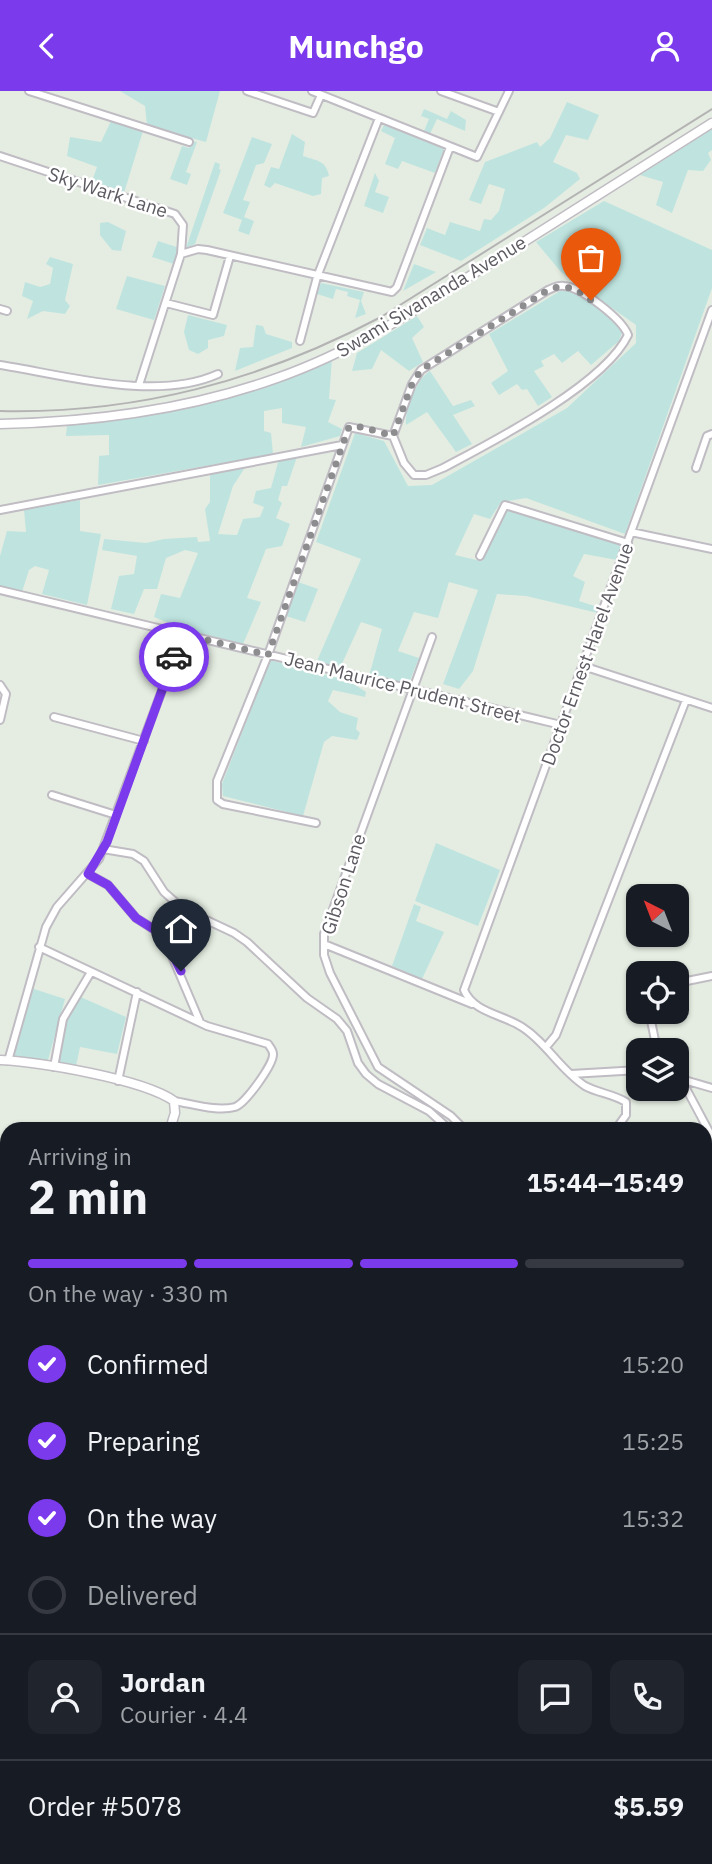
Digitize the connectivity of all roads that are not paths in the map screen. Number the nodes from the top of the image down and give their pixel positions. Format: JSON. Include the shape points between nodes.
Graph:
{"nodes":[{"id":1,"x":29,"y":91,"type":"edge"},
{"id":2,"x":247,"y":91,"type":"edge"},
{"id":3,"x":312,"y":91,"type":"edge"},
{"id":4,"x":509,"y":91,"type":"edge"},
{"id":5,"x":446,"y":92,"type":"edge"},
{"id":6,"x":321,"y":95,"type":"junction"},
{"id":7,"x":499,"y":112,"type":"junction"},
{"id":8,"x":379,"y":118,"type":"junction"},
{"id":9,"x":712,"y":123,"type":"edge"},
{"id":10,"x":188,"y":142,"type":"dead end"},
{"id":11,"x":450,"y":147,"type":"junction"},
{"id":12,"x":0,"y":156,"type":"edge"},
{"id":13,"x":181,"y":254,"type":"junction"},
{"id":14,"x":230,"y":256,"type":"junction"},
{"id":15,"x":317,"y":277,"type":"junction"},
{"id":16,"x":166,"y":303,"type":"junction"},
{"id":17,"x":712,"y":310,"type":"edge"},
{"id":18,"x":300,"y":341,"type":"dead end"},
{"id":19,"x":0,"y":365,"type":"edge"},
{"id":20,"x":218,"y":374,"type":"dead end"},
{"id":21,"x":139,"y":386,"type":"junction"},
{"id":22,"x":0,"y":424,"type":"edge"},
{"id":23,"x":712,"y":434,"type":"edge"},
{"id":24,"x":393,"y":436,"type":"junction"},
{"id":25,"x":342,"y":445,"type":"junction"},
{"id":26,"x":696,"y":468,"type":"dead end"},
{"id":27,"x":0,"y":510,"type":"edge"},
{"id":28,"x":631,"y":532,"type":"junction"},
{"id":29,"x":628,"y":543,"type":"junction"},
{"id":30,"x":712,"y":549,"type":"edge"},
{"id":31,"x":480,"y":556,"type":"dead end"},
{"id":32,"x":0,"y":590,"type":"edge"},
{"id":33,"x":183,"y":634,"type":"junction"},
{"id":34,"x":432,"y":637,"type":"dead end"},
{"id":35,"x":268,"y":655,"type":"junction"},
{"id":36,"x":583,"y":666,"type":"junction"},
{"id":37,"x":0,"y":685,"type":"edge"},
{"id":38,"x":413,"y":691,"type":"junction"},
{"id":39,"x":686,"y":700,"type":"junction"},
{"id":40,"x":712,"y":708,"type":"edge"},
{"id":41,"x":54,"y":717,"type":"dead end"},
{"id":42,"x":0,"y":720,"type":"edge"},
{"id":43,"x":561,"y":725,"type":"junction"},
{"id":44,"x":144,"y":741,"type":"junction"},
{"id":45,"x":52,"y":795,"type":"dead end"},
{"id":46,"x":116,"y":815,"type":"junction"},
{"id":47,"x":316,"y":823,"type":"dead end"},
{"id":48,"x":103,"y":849,"type":"junction"},
{"id":49,"x":88,"y":874,"type":"junction"},
{"id":50,"x":324,"y":944,"type":"junction"},
{"id":51,"x":39,"y":947,"type":"junction"},
{"id":52,"x":91,"y":972,"type":"junction"},
{"id":53,"x":712,"y":977,"type":"edge"},
{"id":54,"x":689,"y":981,"type":"edge"},
{"id":55,"x":137,"y":992,"type":"junction"},
{"id":56,"x":474,"y":1005,"type":"junction"},
{"id":57,"x":200,"y":1022,"type":"junction"},
{"id":58,"x":546,"y":1047,"type":"junction"},
{"id":59,"x":4,"y":1061,"type":"edge"},
{"id":60,"x":54,"y":1067,"type":"junction"},
{"id":61,"x":626,"y":1071,"type":"edge"},
{"id":62,"x":568,"y":1075,"type":"junction"},
{"id":63,"x":118,"y":1081,"type":"junction"},
{"id":64,"x":689,"y":1081,"type":"edge"},
{"id":65,"x":712,"y":1088,"type":"edge"},
{"id":66,"x":689,"y":1096,"type":"edge"},
{"id":67,"x":174,"y":1101,"type":"junction"},
{"id":68,"x":172,"y":1122,"type":"edge"},
{"id":69,"x":441,"y":1122,"type":"edge"},
{"id":70,"x":457,"y":1122,"type":"edge"},
{"id":71,"x":620,"y":1122,"type":"edge"},
{"id":72,"x":704,"y":1122,"type":"edge"}],
"edges":[{"from":1,"to":10,"type":"street"},
{"from":2,"to":6,"type":"street","via":[[313,113]]},
{"from":3,"to":6,"type":"street"},
{"from":4,"to":7,"type":"street"},
{"from":5,"to":7,"type":"street"},
{"from":6,"to":8,"type":"street"},
{"from":7,"to":11,"type":"street","via":[[477,156]]},
{"from":8,"to":11,"type":"street"},
{"from":8,"to":15,"type":"street"},
{"from":9,"to":22,"type":"street","name":"Swami Sivananda Avenue","via":[[410,313],[325,359],[277,378],[163,410]]},
{"from":11,"to":15,"type":"street","via":[[392,292]]},
{"from":12,"to":13,"type":"street","name":"Sky Wark Lane","via":[[175,214],[183,225]]},
{"from":13,"to":14,"type":"street","via":[[198,249]]},
{"from":13,"to":16,"type":"street","name":"Sky Wark Lane"},
{"from":14,"to":15,"type":"street"},
{"from":14,"to":16,"type":"street","via":[[213,315]]},
{"from":15,"to":18,"type":"street"},
{"from":16,"to":21,"type":"street","name":"Sky Wark Lane"},
{"from":17,"to":28,"type":"street","name":"Doctor Ernest Harel Avenue"},
{"from":19,"to":21,"type":"street"},
{"from":20,"to":21,"type":"street","via":[[190,384]]},
{"from":23,"to":26,"type":"street","via":[[707,436]]},
{"from":24,"to":24,"type":"street","via":[[421,370],[548,290],[561,285],[575,288],[624,324],[628,335],[623,345],[600,369],[544,412],[443,468],[414,475]]},
{"from":24,"to":25,"type":"street","via":[[354,425]]},
{"from":25,"to":27,"type":"street"},
{"from":25,"to":35,"type":"street"},
{"from":28,"to":29,"type":"street","name":"Doctor Ernest Harel Avenue"},
{"from":28,"to":30,"type":"street"},
{"from":29,"to":31,"type":"street","via":[[505,505]]},
{"from":29,"to":36,"type":"street","name":"Doctor Ernest Harel Avenue"},
{"from":32,"to":33,"type":"street","name":"Jean Maurice Prudent Street"},
{"from":33,"to":35,"type":"street","name":"Jean Maurice Prudent Street"},
{"from":33,"to":44,"type":"street"},
{"from":34,"to":38,"type":"street","name":"Gibson Lane"},
{"from":35,"to":38,"type":"street","name":"Jean Maurice Prudent Street"},
{"from":35,"to":47,"type":"street","via":[[217,781],[217,800]]},
{"from":36,"to":39,"type":"street"},
{"from":36,"to":43,"type":"street","name":"Doctor Ernest Harel Avenue"},
{"from":37,"to":42,"type":"street","via":[[6,694]]},
{"from":38,"to":43,"type":"street","name":"Jean Maurice Prudent Street"},
{"from":38,"to":50,"type":"street","name":"Gibson Lane","via":[[338,892]]},
{"from":39,"to":40,"type":"street"},
{"from":39,"to":58,"type":"street","via":[[556,1035]]},
{"from":41,"to":44,"type":"street"},
{"from":43,"to":56,"type":"street","name":"Doctor Ernest Harel Avenue","via":[[466,981],[468,999]]},
{"from":44,"to":46,"type":"street"},
{"from":45,"to":46,"type":"street"},
{"from":46,"to":48,"type":"street"},
{"from":48,"to":49,"type":"street"},
{"from":48,"to":69,"type":"street","via":[[133,854],[144,861],[164,892],[183,909],[247,942],[307,998],[337,1019],[366,1074]]},
{"from":49,"to":51,"type":"street","via":[[57,907]]},
{"from":49,"to":57,"type":"street","via":[[108,885],[136,918],[163,935]]},
{"from":50,"to":56,"type":"street"},
{"from":50,"to":70,"type":"street","name":"Gibson Lane","via":[[330,973],[378,1067]]},
{"from":51,"to":52,"type":"street"},
{"from":51,"to":59,"type":"street"},
{"from":52,"to":55,"type":"street"},
{"from":52,"to":60,"type":"street","via":[[63,1019]]},
{"from":53,"to":54,"type":"street"},
{"from":55,"to":57,"type":"street"},
{"from":55,"to":63,"type":"street"},
{"from":56,"to":58,"type":"street","via":[[519,1025]]},
{"from":57,"to":67,"type":"street","via":[[268,1044],[271,1062],[237,1107]]},
{"from":58,"to":62,"type":"street"},
{"from":59,"to":60,"type":"street"},
{"from":60,"to":63,"type":"street"},
{"from":61,"to":62,"type":"street"},
{"from":62,"to":71,"type":"street","via":[[626,1102]]},
{"from":63,"to":67,"type":"street"},
{"from":64,"to":65,"type":"street"},
{"from":66,"to":72,"type":"street"},
{"from":67,"to":68,"type":"street"}]}
